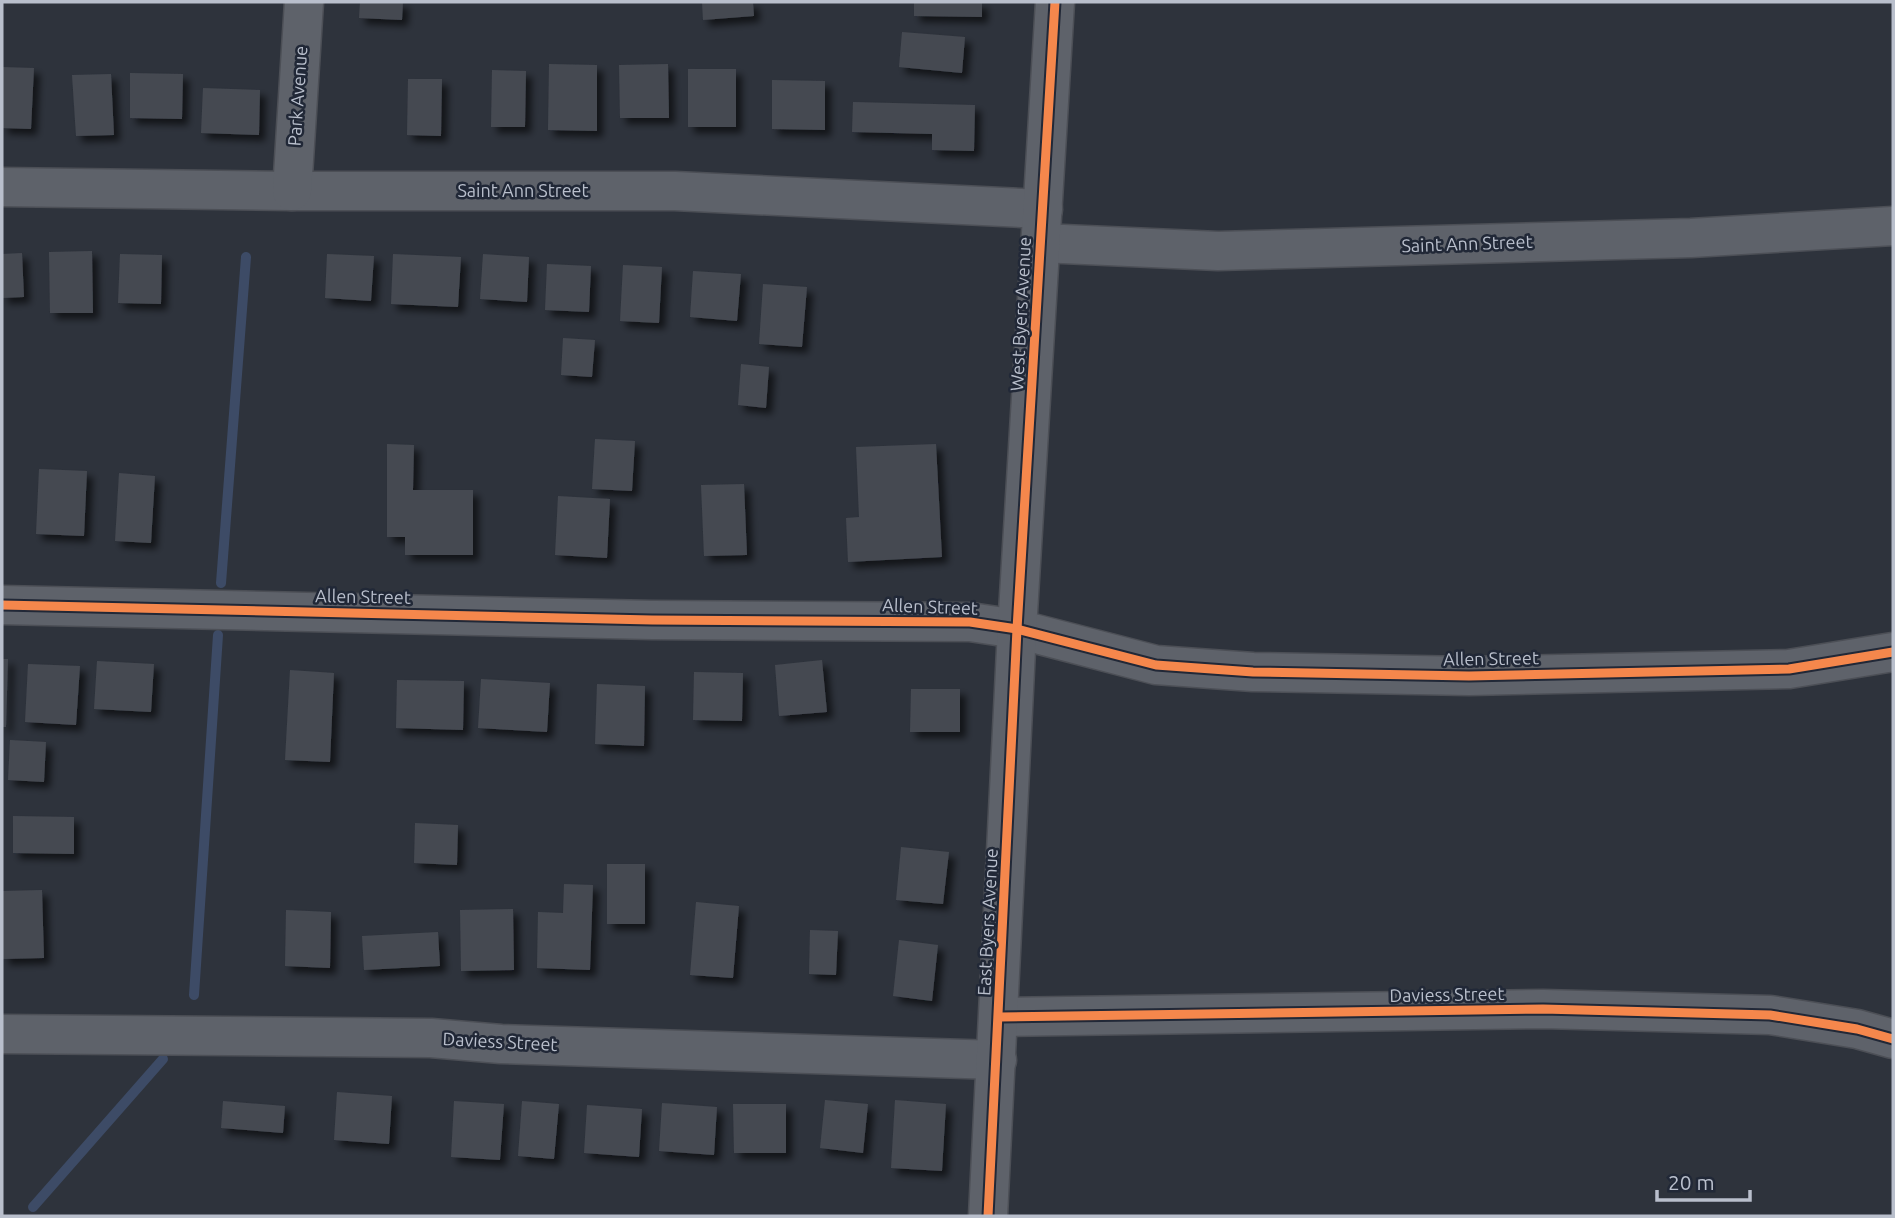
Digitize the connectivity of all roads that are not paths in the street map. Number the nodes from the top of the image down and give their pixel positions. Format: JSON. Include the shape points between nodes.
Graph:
{"nodes":[{"id":1,"x":304,"y":2,"type":"edge"},
{"id":2,"x":1055,"y":2,"type":"edge"},
{"id":3,"x":2,"y":187,"type":"edge"},
{"id":4,"x":292,"y":191,"type":"junction"},
{"id":5,"x":1042,"y":226,"type":"junction"},
{"id":6,"x":1893,"y":226,"type":"edge"},
{"id":7,"x":2,"y":605,"type":"edge"},
{"id":8,"x":1017,"y":629,"type":"junction"},
{"id":9,"x":1893,"y":652,"type":"edge"},
{"id":10,"x":1000,"y":1017,"type":"junction"},
{"id":11,"x":2,"y":1034,"type":"edge"},
{"id":12,"x":1893,"y":1039,"type":"edge"},
{"id":13,"x":997,"y":1060,"type":"junction"},
{"id":14,"x":988,"y":1216,"type":"edge"}],
"edges":[{"from":1,"to":4,"type":"street","name":"Park Avenue"},
{"from":2,"to":5,"type":"street","name":"West Byers Avenue"},
{"from":3,"to":4,"type":"street","name":"Saint Ann Street"},
{"from":4,"to":5,"type":"street","name":"Saint Ann Street","via":[[675,191]]},
{"from":5,"to":6,"type":"street","name":"Saint Ann Street","via":[[1218,251],[1691,238]]},
{"from":5,"to":8,"type":"street","name":"West Byers Avenue"},
{"from":7,"to":8,"type":"street","name":"Allen Street","via":[[970,622]]},
{"from":8,"to":9,"type":"street","name":"Allen Street","via":[[1157,665],[1253,672],[1469,676],[1789,669]]},
{"from":8,"to":10,"type":"street","name":"East Byers Avenue"},
{"from":10,"to":12,"type":"street","name":"Daviess Street","via":[[1544,1009],[1770,1015]]},
{"from":10,"to":13,"type":"street","name":"East Byers Avenue"},
{"from":11,"to":13,"type":"street","name":"Daviess Street","via":[[431,1038]]},
{"from":13,"to":14,"type":"street","name":"East Byers Avenue"}]}
